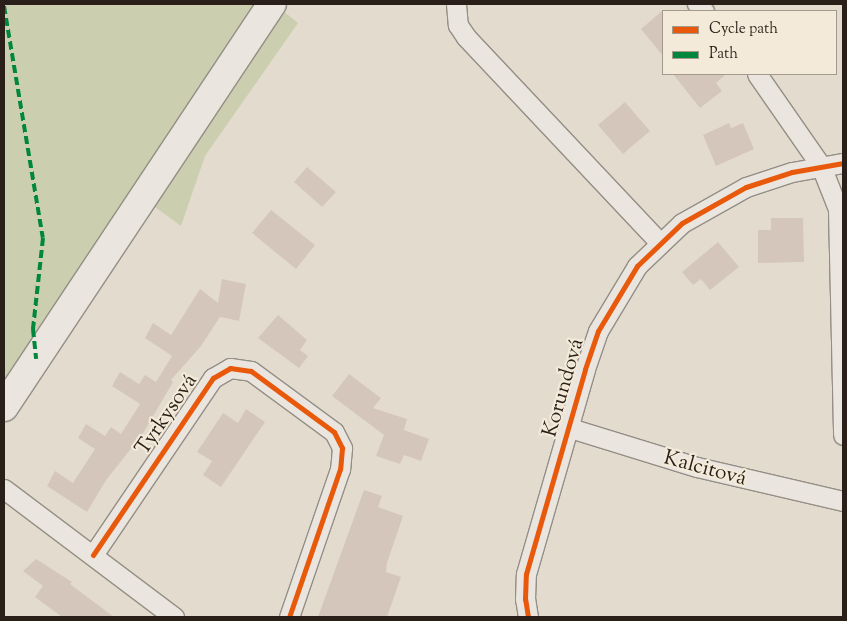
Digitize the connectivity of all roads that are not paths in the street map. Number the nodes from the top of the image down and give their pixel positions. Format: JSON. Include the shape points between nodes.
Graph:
{"nodes":[{"id":1,"x":272,"y":4,"type":"edge"},
{"id":2,"x":456,"y":4,"type":"edge"},
{"id":3,"x":758,"y":75,"type":"edge"},
{"id":4,"x":843,"y":163,"type":"edge"},
{"id":5,"x":821,"y":166,"type":"junction"},
{"id":6,"x":659,"y":242,"type":"junction"},
{"id":7,"x":4,"y":407,"type":"edge"},
{"id":8,"x":570,"y":428,"type":"junction"},
{"id":9,"x":843,"y":435,"type":"edge"},
{"id":10,"x":4,"y":489,"type":"edge"},
{"id":11,"x":843,"y":501,"type":"edge"},
{"id":12,"x":93,"y":555,"type":"junction"},
{"id":13,"x":174,"y":617,"type":"edge"},
{"id":14,"x":289,"y":617,"type":"edge"},
{"id":15,"x":528,"y":617,"type":"edge"}],
"edges":[{"from":1,"to":7,"type":"street"},
{"from":2,"to":6,"type":"street","via":[[458,25],[466,38]]},
{"from":3,"to":5,"type":"street"},
{"from":4,"to":5,"type":"street"},
{"from":5,"to":6,"type":"street","name":"Korundová","via":[[746,187],[682,223]]},
{"from":5,"to":9,"type":"street","via":[[832,188],[841,230]]},
{"from":6,"to":8,"type":"street","name":"Korundová","via":[[637,266],[598,330]]},
{"from":8,"to":11,"type":"street","name":"Kalcitová","via":[[697,467]]},
{"from":8,"to":15,"type":"street","name":"Korundová","via":[[526,574]]},
{"from":10,"to":12,"type":"street"},
{"from":12,"to":13,"type":"street"},
{"from":12,"to":14,"type":"street","name":"Tyrkysová","via":[[213,378],[230,368],[251,371],[334,432],[342,448],[340,469]]}]}
